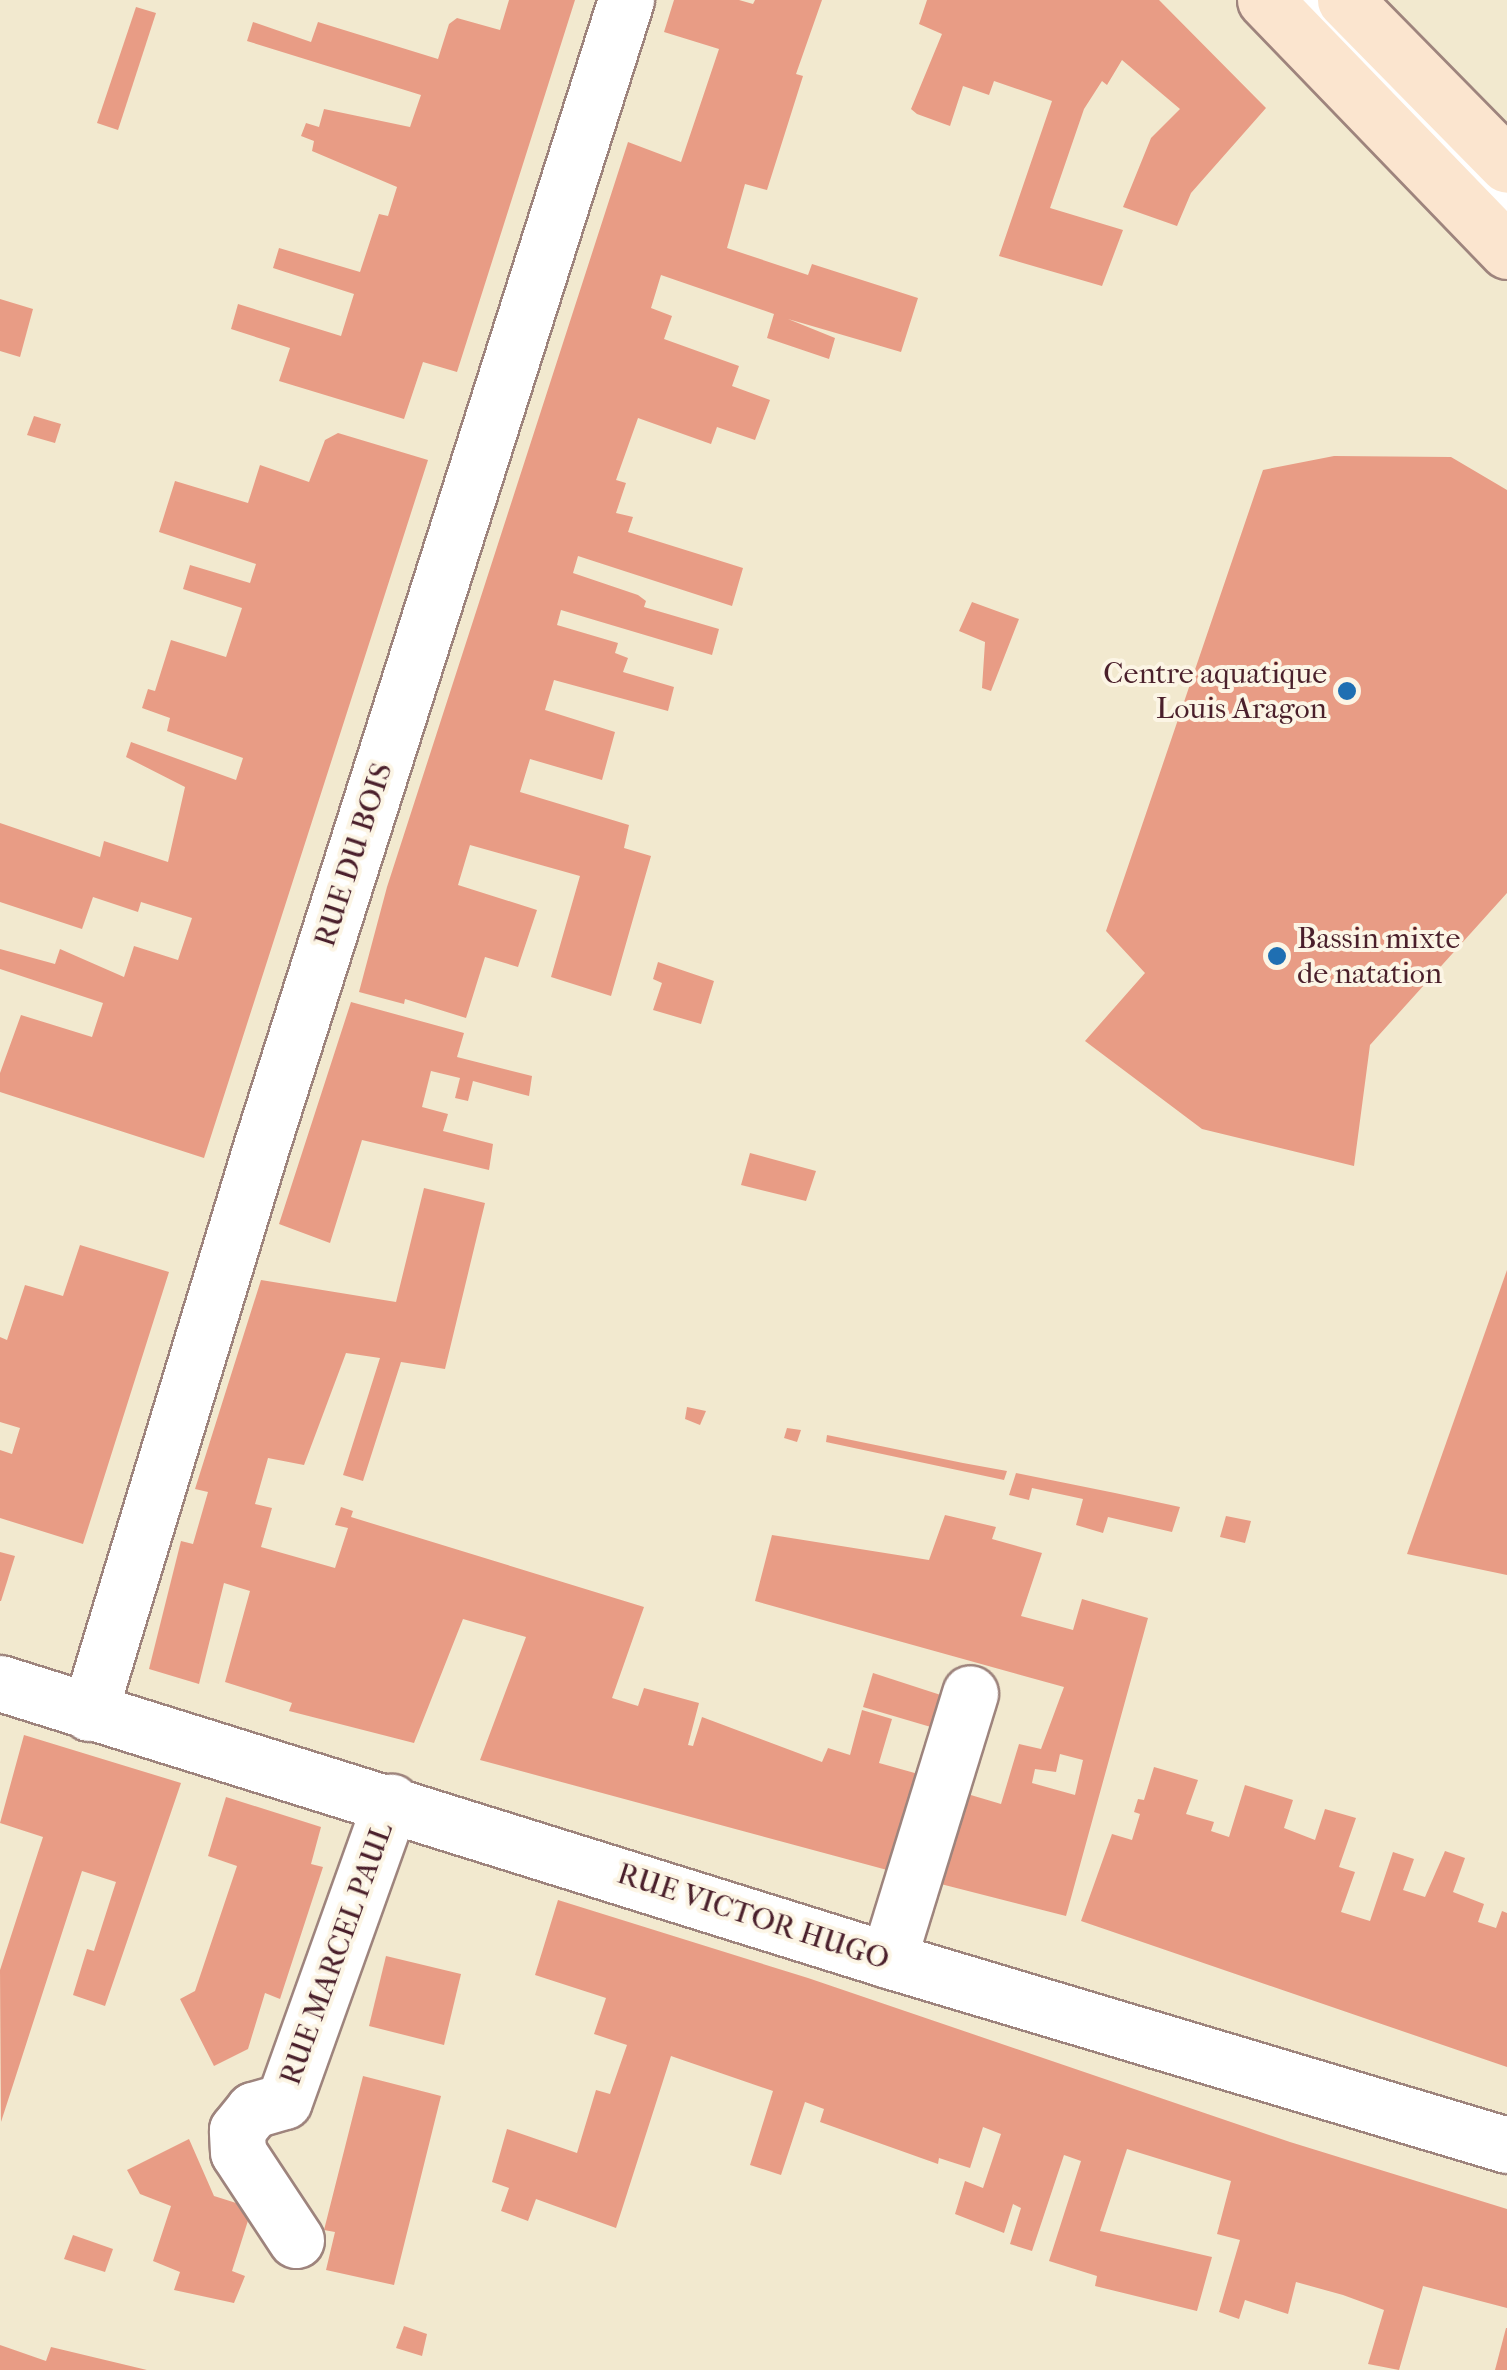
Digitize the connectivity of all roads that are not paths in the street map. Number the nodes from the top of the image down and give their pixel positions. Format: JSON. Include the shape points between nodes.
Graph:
{"nodes":[{"id":1,"x":626,"y":0,"type":"edge"},
{"id":2,"x":1265,"y":0,"type":"edge"},
{"id":3,"x":1304,"y":0,"type":"edge"},
{"id":4,"x":1346,"y":0,"type":"edge"},
{"id":5,"x":1507,"y":164,"type":"edge"},
{"id":6,"x":1507,"y":208,"type":"edge"},
{"id":7,"x":1507,"y":251,"type":"edge"},
{"id":8,"x":0,"y":1683,"type":"edge"},
{"id":9,"x":970,"y":1693,"type":"dead end"},
{"id":10,"x":89,"y":1713,"type":"junction"},
{"id":11,"x":391,"y":1802,"type":"junction"},
{"id":12,"x":888,"y":1960,"type":"junction"},
{"id":13,"x":1507,"y":2145,"type":"edge"},
{"id":14,"x":296,"y":2240,"type":"dead end"}],
"edges":[{"from":1,"to":10,"type":"street","name":"RUE DU BOIS","via":[[261,1147]]},
{"from":2,"to":7,"type":"main road"},
{"from":3,"to":6,"type":"lane"},
{"from":4,"to":5,"type":"main road"},
{"from":8,"to":10,"type":"street","name":"RUE VICTOR HUGO"},
{"from":9,"to":12,"type":"street"},
{"from":10,"to":11,"type":"street","name":"RUE VICTOR HUGO"},
{"from":11,"to":12,"type":"street","name":"RUE VICTOR HUGO"},
{"from":11,"to":14,"type":"street","name":"RUE MARCEL PAUL","via":[[284,2101],[253,2110],[237,2130],[238,2152]]},
{"from":12,"to":13,"type":"street","name":"RUE VICTOR HUGO"}]}
